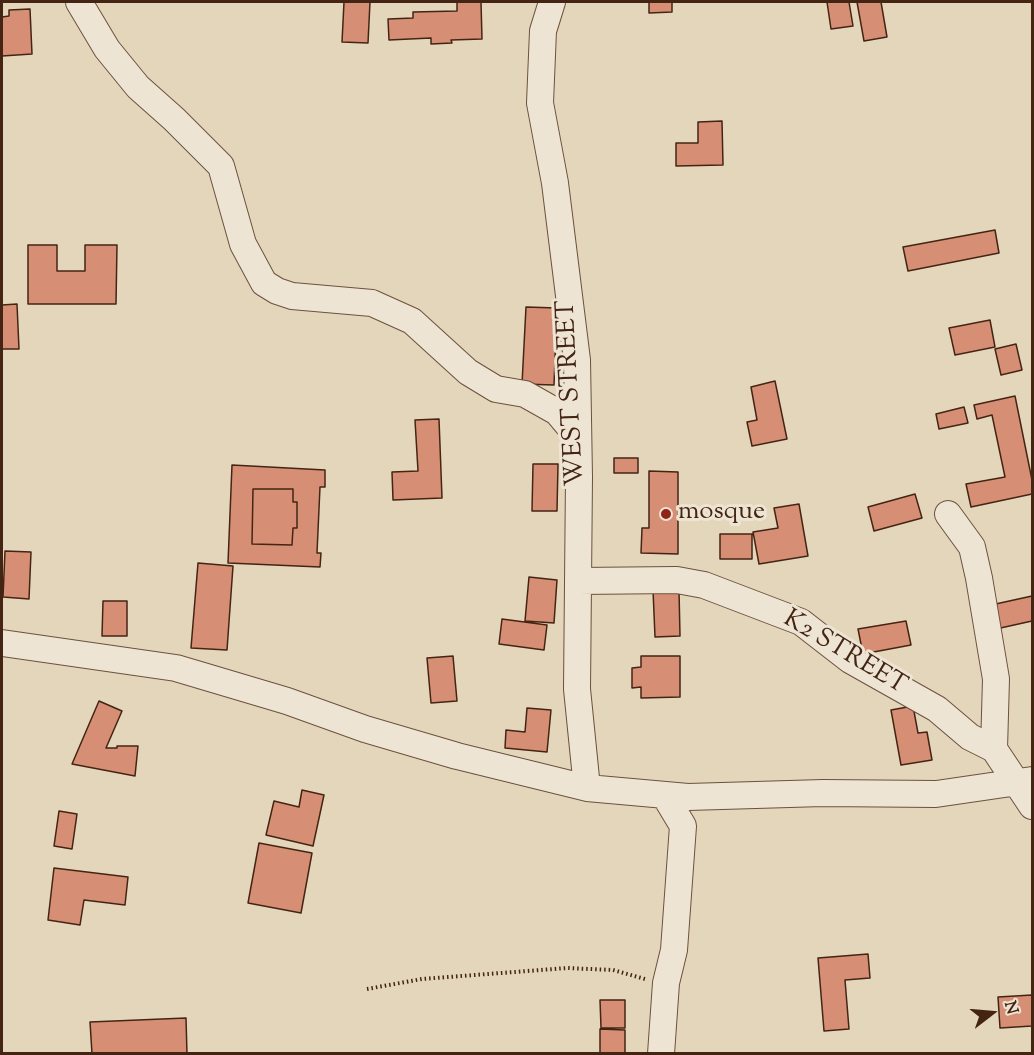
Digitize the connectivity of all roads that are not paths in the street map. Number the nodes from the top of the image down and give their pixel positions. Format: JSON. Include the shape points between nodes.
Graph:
{"nodes":[{"id":1,"x":79,"y":2,"type":"edge"},
{"id":2,"x":552,"y":2,"type":"edge"},
{"id":3,"x":578,"y":437,"type":"junction"},
{"id":4,"x":948,"y":514,"type":"dead end"},
{"id":5,"x":578,"y":581,"type":"junction"},
{"id":6,"x":2,"y":643,"type":"edge"},
{"id":7,"x":994,"y":749,"type":"junction"},
{"id":8,"x":1024,"y":781,"type":"edge"},
{"id":9,"x":587,"y":788,"type":"junction"},
{"id":10,"x":666,"y":796,"type":"junction"},
{"id":11,"x":707,"y":796,"type":"junction"},
{"id":12,"x":1032,"y":806,"type":"edge"},
{"id":13,"x":683,"y":826,"type":"junction"},
{"id":14,"x":661,"y":1053,"type":"edge"}],
"edges":[{"from":1,"to":3,"type":"street","via":[[107,49],[138,87],[221,166],[243,244],[264,283],[292,296],[372,303],[412,321],[475,377],[496,389],[525,394],[557,412]]},
{"from":2,"to":3,"type":"street","name":"WEST STREET","via":[[543,31],[540,103],[555,183],[577,360]]},
{"from":3,"to":5,"type":"street","name":"WEST STREET"},
{"from":4,"to":7,"type":"street","via":[[972,547],[979,578],[996,679]]},
{"from":5,"to":7,"type":"street","name":"K2 STREET","via":[[677,580],[704,585],[801,622],[850,660],[937,709],[970,737]]},
{"from":5,"to":9,"type":"street","name":"WEST STREET","via":[[577,689]]},
{"from":6,"to":9,"type":"street","via":[[176,669],[445,753]]},
{"from":7,"to":8,"type":"street","name":"K2 STREET"},
{"from":8,"to":11,"type":"street","via":[[936,794]]},
{"from":8,"to":12,"type":"street","name":"K2 STREET"},
{"from":9,"to":10,"type":"street"},
{"from":10,"to":11,"type":"street"},
{"from":10,"to":13,"type":"street"},
{"from":11,"to":13,"type":"street"},
{"from":13,"to":14,"type":"street","via":[[674,950],[666,983]]}]}
